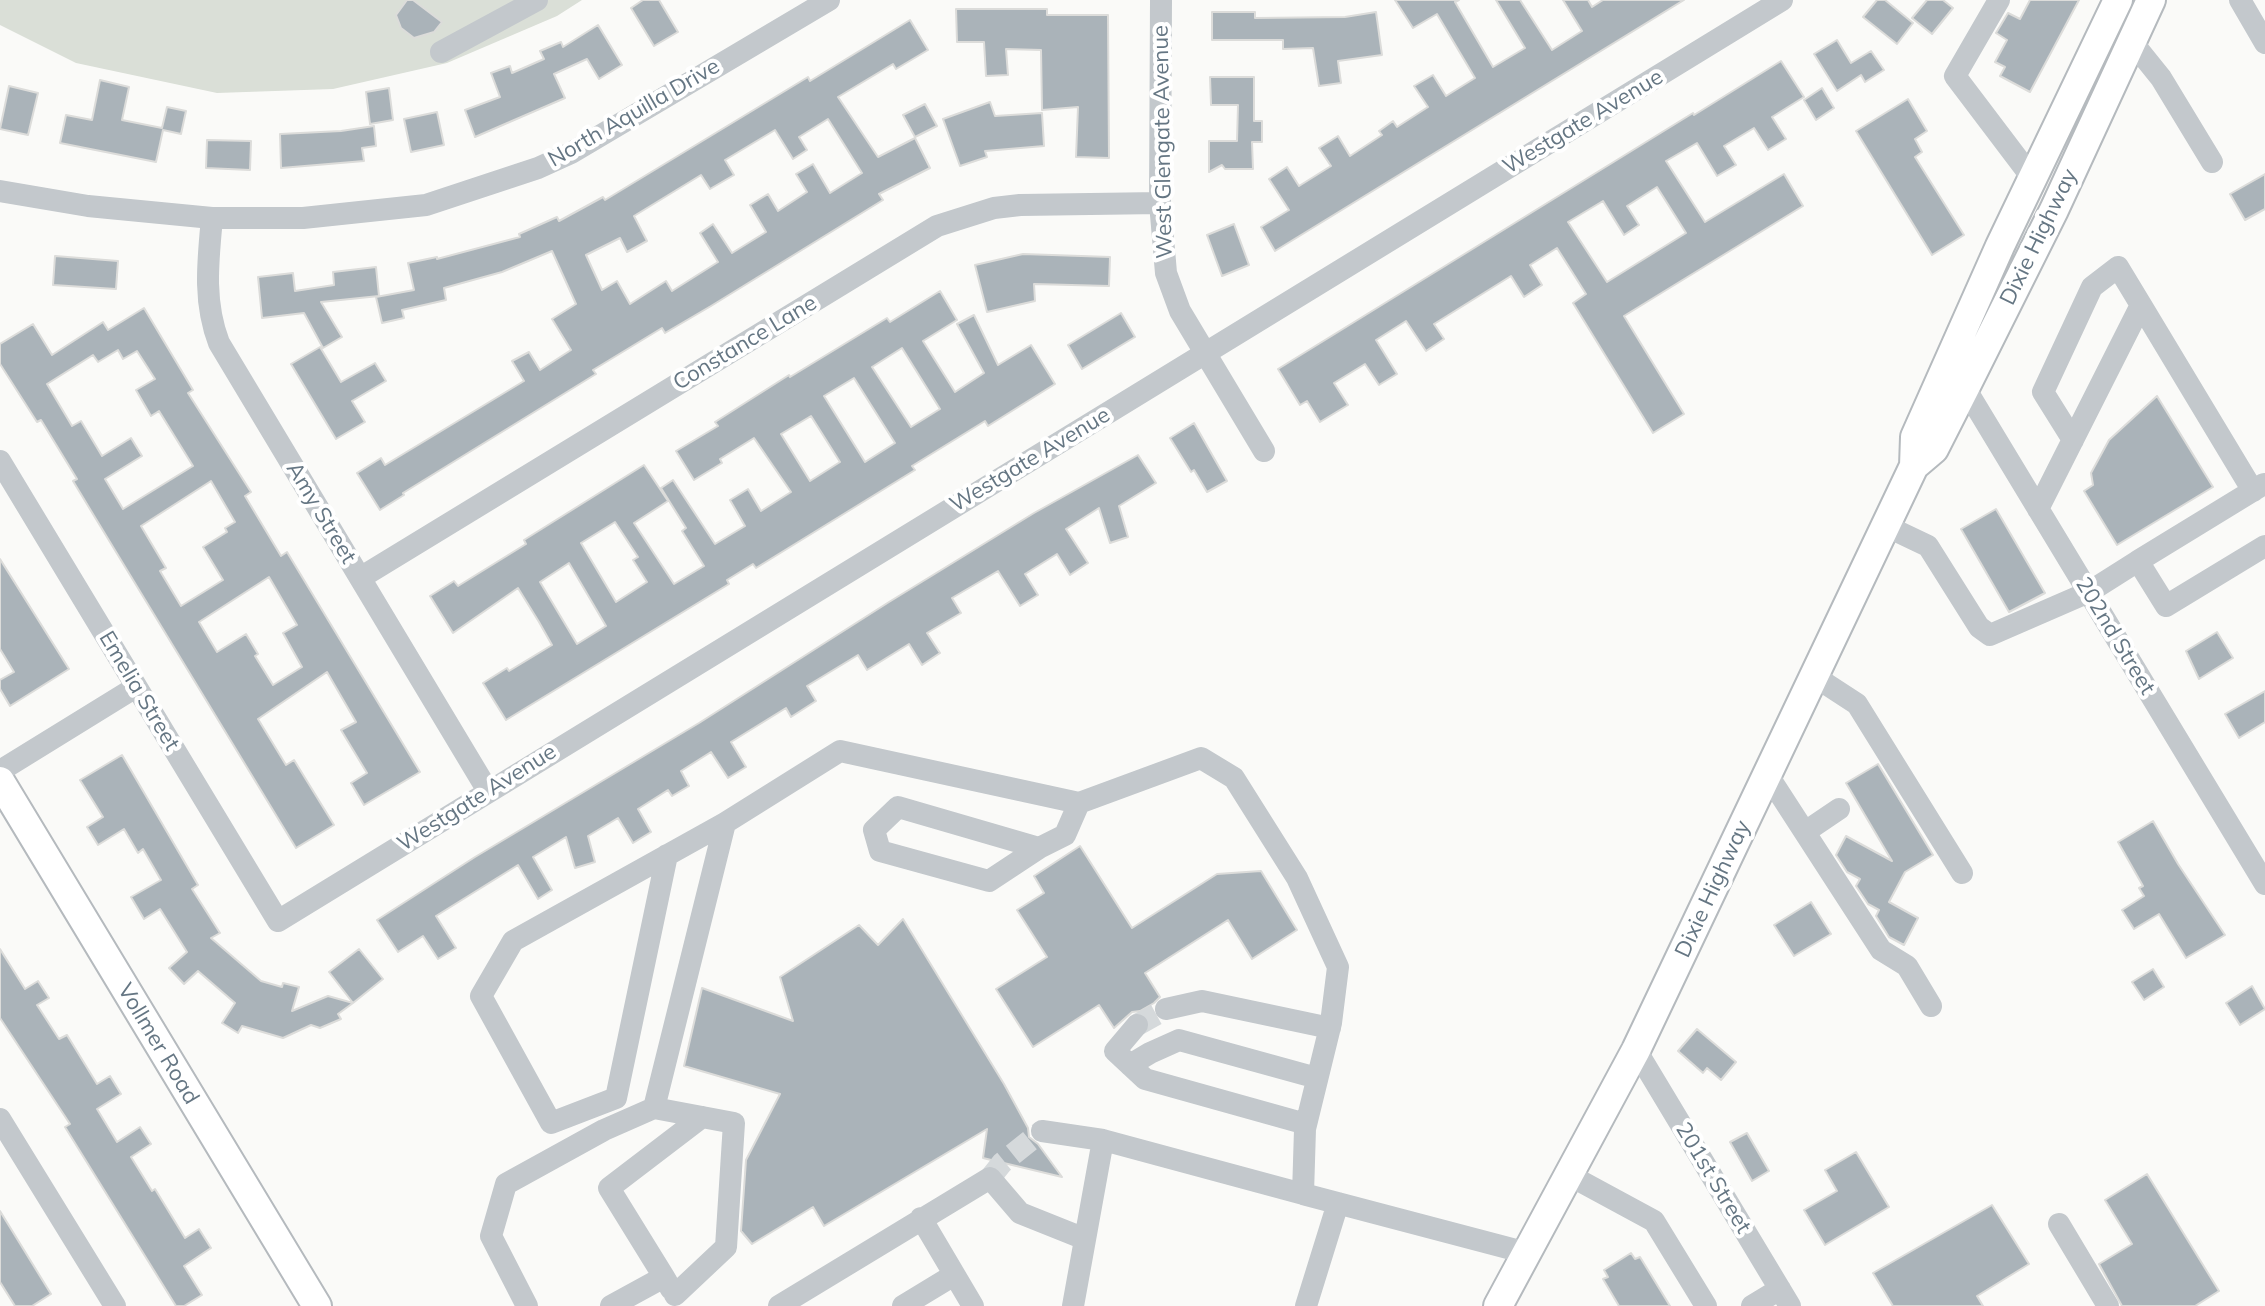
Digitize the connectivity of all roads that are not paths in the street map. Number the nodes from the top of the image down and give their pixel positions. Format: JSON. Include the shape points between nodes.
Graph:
{"nodes":[{"id":1,"x":537,"y":0,"type":"edge"},
{"id":2,"x":829,"y":0,"type":"edge"},
{"id":3,"x":1161,"y":0,"type":"edge"},
{"id":4,"x":1782,"y":0,"type":"edge"},
{"id":5,"x":2118,"y":0,"type":"edge"},
{"id":6,"x":2151,"y":0,"type":"edge"},
{"id":7,"x":2240,"y":0,"type":"edge"},
{"id":8,"x":1996,"y":2,"type":"edge"},
{"id":9,"x":2262,"y":32,"type":"edge"},
{"id":10,"x":2132,"y":42,"type":"junction"},
{"id":11,"x":441,"y":52,"type":"dead end"},
{"id":12,"x":2212,"y":162,"type":"dead end"},
{"id":13,"x":2033,"y":179,"type":"junction"},
{"id":14,"x":0,"y":191,"type":"edge"},
{"id":15,"x":1160,"y":203,"type":"junction"},
{"id":16,"x":212,"y":218,"type":"junction"},
{"id":17,"x":2141,"y":305,"type":"junction"},
{"id":18,"x":1205,"y":352,"type":"junction"},
{"id":19,"x":1965,"y":388,"type":"junction"},
{"id":20,"x":2073,"y":440,"type":"junction"},
{"id":21,"x":1264,"y":451,"type":"dead end"},
{"id":22,"x":0,"y":461,"type":"edge"},
{"id":23,"x":1914,"y":466,"type":"junction"},
{"id":24,"x":2259,"y":487,"type":"edge"},
{"id":25,"x":2038,"y":509,"type":"junction"},
{"id":26,"x":1886,"y":526,"type":"junction"},
{"id":27,"x":2265,"y":546,"type":"edge"},
{"id":28,"x":2138,"y":561,"type":"junction"},
{"id":29,"x":360,"y":578,"type":"junction"},
{"id":30,"x":2089,"y":592,"type":"junction"},
{"id":31,"x":1814,"y":676,"type":"junction"},
{"id":32,"x":136,"y":687,"type":"junction"},
{"id":33,"x":1767,"y":774,"type":"junction"},
{"id":34,"x":0,"y":780,"type":"edge"},
{"id":35,"x":488,"y":791,"type":"junction"},
{"id":36,"x":1079,"y":803,"type":"junction"},
{"id":37,"x":1839,"y":809,"type":"dead end"},
{"id":38,"x":725,"y":823,"type":"junction"},
{"id":39,"x":1805,"y":832,"type":"junction"},
{"id":40,"x":1039,"y":848,"type":"junction"},
{"id":41,"x":667,"y":855,"type":"junction"},
{"id":42,"x":1962,"y":873,"type":"dead end"},
{"id":43,"x":2265,"y":884,"type":"edge"},
{"id":44,"x":278,"y":921,"type":"joint"},
{"id":45,"x":1931,"y":1006,"type":"dead end"},
{"id":46,"x":1166,"y":1009,"type":"tunnel mouth"},
{"id":47,"x":1137,"y":1025,"type":"tunnel mouth"},
{"id":48,"x":1330,"y":1028,"type":"junction"},
{"id":49,"x":1636,"y":1050,"type":"junction"},
{"id":50,"x":1130,"y":1065,"type":"junction"},
{"id":51,"x":1317,"y":1078,"type":"junction"},
{"id":52,"x":654,"y":1108,"type":"junction"},
{"id":53,"x":702,"y":1117,"type":"junction"},
{"id":54,"x":0,"y":1119,"type":"edge"},
{"id":55,"x":1306,"y":1124,"type":"junction"},
{"id":56,"x":1042,"y":1131,"type":"dead end"},
{"id":57,"x":1103,"y":1140,"type":"junction"},
{"id":58,"x":1569,"y":1175,"type":"junction"},
{"id":59,"x":1303,"y":1194,"type":"junction"},
{"id":60,"x":1338,"y":1203,"type":"junction"},
{"id":61,"x":921,"y":1218,"type":"junction"},
{"id":62,"x":2059,"y":1224,"type":"dead end"},
{"id":63,"x":1085,"y":1239,"type":"junction"},
{"id":64,"x":1527,"y":1253,"type":"junction"},
{"id":65,"x":954,"y":1275,"type":"junction"},
{"id":66,"x":673,"y":1293,"type":"edge"},
{"id":67,"x":1785,"y":1298,"type":"edge"},
{"id":68,"x":115,"y":1306,"type":"edge"},
{"id":69,"x":317,"y":1306,"type":"edge"},
{"id":70,"x":527,"y":1306,"type":"edge"},
{"id":71,"x":611,"y":1306,"type":"edge"},
{"id":72,"x":779,"y":1306,"type":"edge"},
{"id":73,"x":903,"y":1306,"type":"edge"},
{"id":74,"x":973,"y":1306,"type":"edge"},
{"id":75,"x":1073,"y":1306,"type":"edge"},
{"id":76,"x":1306,"y":1306,"type":"edge"},
{"id":77,"x":1498,"y":1306,"type":"edge"},
{"id":78,"x":1706,"y":1306,"type":"edge"},
{"id":79,"x":1752,"y":1306,"type":"edge"},
{"id":80,"x":2108,"y":1306,"type":"edge"}],
"edges":[{"from":1,"to":11,"type":"street"},
{"from":2,"to":16,"type":"street","name":"North Aquilla Drive","via":[[571,153],[523,173],[426,205],[303,218]]},
{"from":3,"to":15,"type":"street","name":"West Glengate Avenue"},
{"from":4,"to":18,"type":"street","name":"Westgate Avenue"},
{"from":5,"to":13,"type":"main road","name":"Dixie Highway"},
{"from":6,"to":10,"type":"main road","name":"Dixie Highway"},
{"from":7,"to":9,"type":"street"},
{"from":8,"to":13,"type":"street","via":[[1955,76]]},
{"from":10,"to":12,"type":"street","via":[[2161,78]]},
{"from":10,"to":19,"type":"main road","name":"Dixie Highway"},
{"from":13,"to":23,"type":"main road","name":"Dixie Highway","via":[[1915,437]]},
{"from":14,"to":16,"type":"street","name":"North Aquilla Drive"},
{"from":15,"to":18,"type":"street","name":"West Glengate Avenue","via":[[1166,273],[1180,311]]},
{"from":15,"to":29,"type":"street","name":"Constance Lane","via":[[1020,205],[979,211],[937,226]]},
{"from":16,"to":29,"type":"street","name":"Amy Street","via":[[208,300],[216,334]]},
{"from":17,"to":20,"type":"street"},
{"from":17,"to":20,"type":"street","via":[[2118,267],[2092,287],[2043,392]]},
{"from":17,"to":24,"type":"street"},
{"from":18,"to":21,"type":"street","name":"West Glengate Avenue"},
{"from":18,"to":35,"type":"street","name":"Westgate Avenue"},
{"from":19,"to":23,"type":"main road","name":"Dixie Highway","via":[[1934,449]]},
{"from":19,"to":25,"type":"street","name":"202nd Street"},
{"from":20,"to":25,"type":"street"},
{"from":22,"to":32,"type":"street","name":"Emelia Street"},
{"from":23,"to":26,"type":"main road","name":"Dixie Highway"},
{"from":24,"to":28,"type":"street"},
{"from":25,"to":30,"type":"street","name":"202nd Street"},
{"from":26,"to":30,"type":"street","via":[[1928,546],[1979,627],[1990,635]]},
{"from":26,"to":31,"type":"main road","name":"Dixie Highway"},
{"from":27,"to":28,"type":"street","via":[[2166,606]]},
{"from":28,"to":30,"type":"street"},
{"from":29,"to":35,"type":"street","name":"Amy Street"},
{"from":30,"to":43,"type":"street","name":"202nd Street"},
{"from":31,"to":33,"type":"main road","name":"Dixie Highway"},
{"from":31,"to":42,"type":"street","via":[[1857,704]]},
{"from":32,"to":34,"type":"street"},
{"from":32,"to":44,"type":"street","name":"Emelia Street"},
{"from":33,"to":39,"type":"street"},
{"from":33,"to":49,"type":"main road","name":"Dixie Highway"},
{"from":34,"to":69,"type":"main road","name":"Vollmer Road"},
{"from":35,"to":44,"type":"street","name":"Westgate Avenue"},
{"from":36,"to":38,"type":"street","via":[[840,751]]},
{"from":36,"to":40,"type":"street","via":[[1065,835]]},
{"from":36,"to":48,"type":"street","via":[[1201,758],[1234,778],[1297,878],[1338,967]]},
{"from":37,"to":39,"type":"street"},
{"from":38,"to":41,"type":"street"},
{"from":38,"to":52,"type":"street"},
{"from":39,"to":45,"type":"street","via":[[1881,950],[1907,966]]},
{"from":40,"to":40,"type":"street","via":[[898,807],[874,830],[880,851],[989,881]]},
{"from":41,"to":41,"type":"street","via":[[513,941],[481,996],[551,1123],[616,1098]]},
{"from":46,"to":48,"type":"street","via":[[1202,1001]]},
{"from":47,"to":50,"type":"street","via":[[1115,1051]]},
{"from":48,"to":51,"type":"street"},
{"from":49,"to":58,"type":"main road","name":"Dixie Highway"},
{"from":49,"to":67,"type":"street","name":"201st Street"},
{"from":50,"to":51,"type":"street","via":[[1179,1040]]},
{"from":50,"to":55,"type":"street","via":[[1145,1079]]},
{"from":51,"to":55,"type":"street"},
{"from":52,"to":53,"type":"street"},
{"from":52,"to":70,"type":"street","via":[[506,1184],[491,1236]]},
{"from":53,"to":66,"type":"street","via":[[734,1123],[726,1247]]},
{"from":53,"to":66,"type":"street","via":[[609,1188]]},
{"from":54,"to":68,"type":"street"},
{"from":55,"to":59,"type":"street"},
{"from":56,"to":57,"type":"street"},
{"from":57,"to":59,"type":"street"},
{"from":57,"to":63,"type":"street"},
{"from":58,"to":64,"type":"main road","name":"Dixie Highway"},
{"from":58,"to":78,"type":"street","via":[[1654,1221]]},
{"from":59,"to":60,"type":"street"},
{"from":60,"to":64,"type":"street"},
{"from":60,"to":76,"type":"street"},
{"from":61,"to":63,"type":"street","via":[[990,1178],[1020,1213]]},
{"from":61,"to":65,"type":"street"},
{"from":61,"to":72,"type":"street"},
{"from":62,"to":80,"type":"street"},
{"from":63,"to":75,"type":"street"},
{"from":64,"to":77,"type":"main road","name":"Dixie Highway"},
{"from":65,"to":73,"type":"street"},
{"from":65,"to":74,"type":"street"},
{"from":66,"to":71,"type":"street"},
{"from":67,"to":79,"type":"street"}]}
